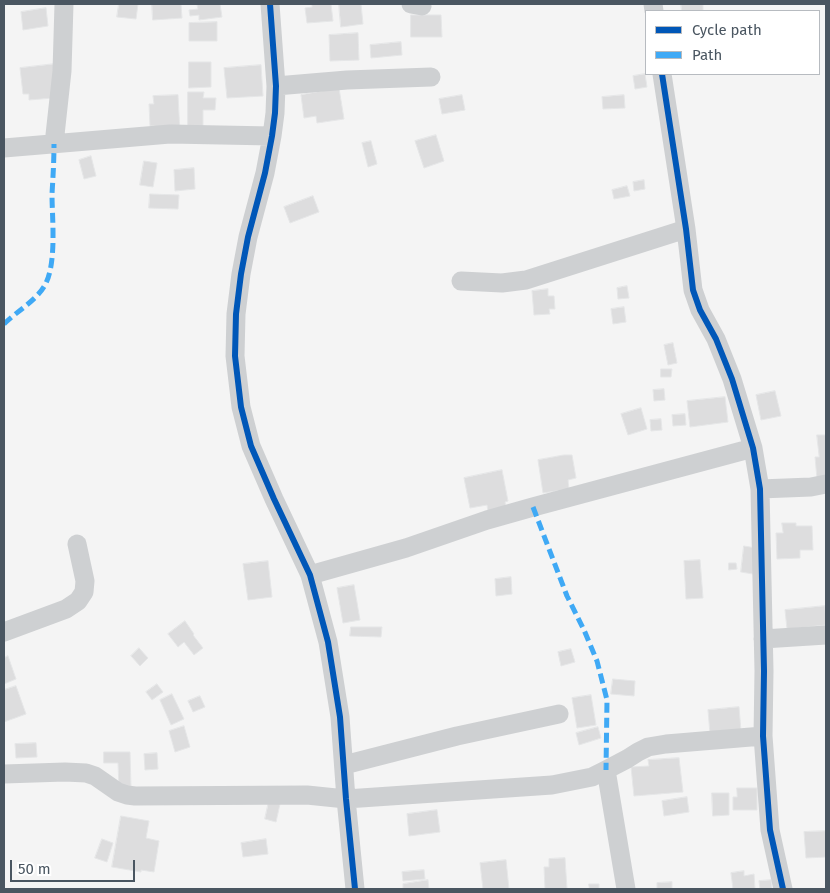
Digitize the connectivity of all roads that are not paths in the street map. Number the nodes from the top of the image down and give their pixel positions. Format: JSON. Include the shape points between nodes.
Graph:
{"nodes":[{"id":1,"x":64,"y":4,"type":"edge"},
{"id":2,"x":270,"y":4,"type":"edge"},
{"id":3,"x":662,"y":75,"type":"edge"},
{"id":4,"x":431,"y":77,"type":"dead end"},
{"id":5,"x":276,"y":86,"type":"junction"},
{"id":6,"x":272,"y":136,"type":"junction"},
{"id":7,"x":54,"y":144,"type":"junction"},
{"id":8,"x":4,"y":148,"type":"edge"},
{"id":9,"x":686,"y":229,"type":"junction"},
{"id":10,"x":461,"y":281,"type":"dead end"},
{"id":11,"x":753,"y":448,"type":"junction"},
{"id":12,"x":826,"y":484,"type":"edge"},
{"id":13,"x":760,"y":489,"type":"junction"},
{"id":14,"x":78,"y":544,"type":"dead end"},
{"id":15,"x":310,"y":575,"type":"junction"},
{"id":16,"x":4,"y":632,"type":"edge"},
{"id":17,"x":826,"y":635,"type":"edge"},
{"id":18,"x":763,"y":639,"type":"junction"},
{"id":19,"x":560,"y":714,"type":"dead end"},
{"id":20,"x":764,"y":736,"type":"junction"},
{"id":21,"x":344,"y":765,"type":"junction"},
{"id":22,"x":606,"y":770,"type":"junction"},
{"id":23,"x":4,"y":774,"type":"edge"},
{"id":24,"x":346,"y":798,"type":"junction"},
{"id":25,"x":355,"y":889,"type":"edge"},
{"id":26,"x":626,"y":889,"type":"edge"},
{"id":27,"x":783,"y":889,"type":"edge"}],
"edges":[{"from":1,"to":7,"type":"street","via":[[62,71]]},
{"from":2,"to":5,"type":"street"},
{"from":3,"to":9,"type":"street"},
{"from":4,"to":5,"type":"street"},
{"from":5,"to":6,"type":"street"},
{"from":6,"to":7,"type":"street","via":[[170,134]]},
{"from":6,"to":15,"type":"street","via":[[266,173],[248,237],[236,314],[235,356],[241,408],[251,446]]},
{"from":7,"to":8,"type":"street"},
{"from":9,"to":10,"type":"street","via":[[526,280],[502,283]]},
{"from":9,"to":11,"type":"street","via":[[693,290],[732,379]]},
{"from":11,"to":13,"type":"street"},
{"from":11,"to":15,"type":"street","via":[[533,506],[406,548]]},
{"from":12,"to":13,"type":"street"},
{"from":13,"to":18,"type":"street"},
{"from":14,"to":16,"type":"street","via":[[84,592],[78,601],[66,609]]},
{"from":15,"to":21,"type":"street","via":[[328,642]]},
{"from":17,"to":18,"type":"street"},
{"from":18,"to":20,"type":"street"},
{"from":19,"to":21,"type":"street"},
{"from":20,"to":22,"type":"street","via":[[648,747]]},
{"from":20,"to":27,"type":"street","via":[[770,830]]},
{"from":21,"to":24,"type":"street"},
{"from":22,"to":24,"type":"street","via":[[592,777],[552,785]]},
{"from":22,"to":26,"type":"street"},
{"from":23,"to":24,"type":"street","via":[[86,773],[118,792],[135,796],[307,795]]},
{"from":24,"to":25,"type":"street"}]}
